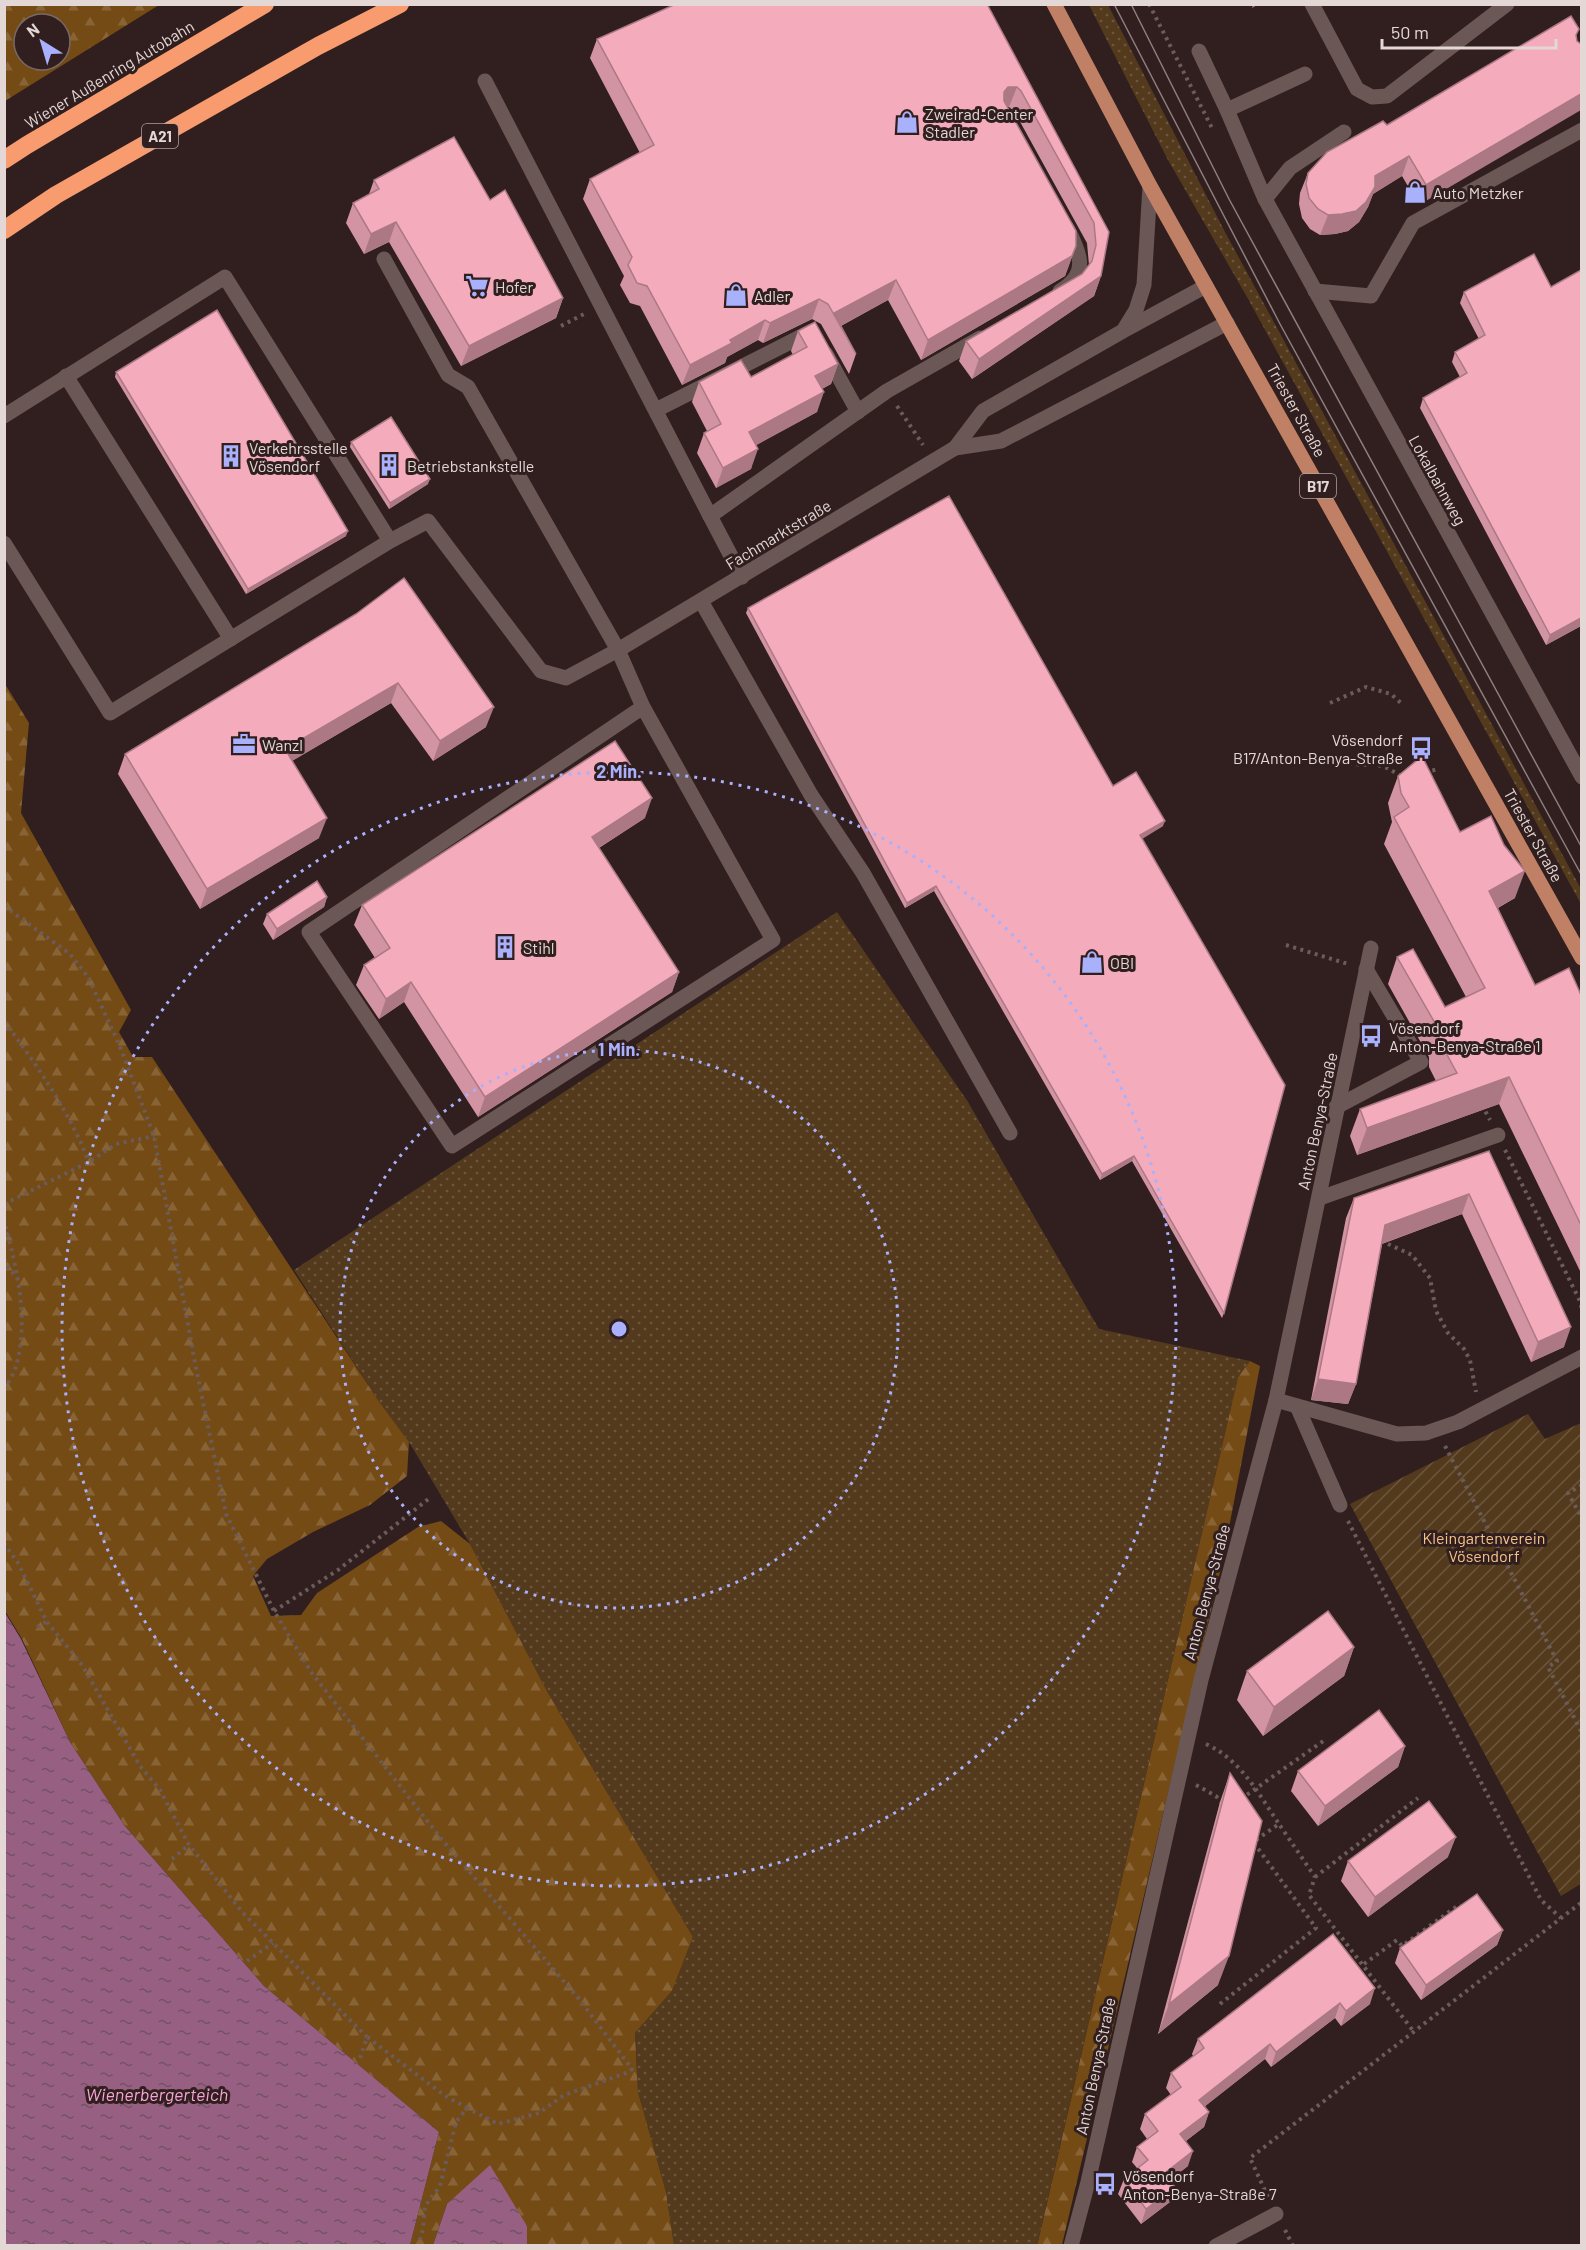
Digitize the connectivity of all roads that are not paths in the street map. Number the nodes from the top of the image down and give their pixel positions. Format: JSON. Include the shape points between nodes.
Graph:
{"nodes":[{"id":1,"x":265,"y":4,"type":"edge"},
{"id":2,"x":400,"y":4,"type":"edge"},
{"id":3,"x":1054,"y":4,"type":"edge"},
{"id":4,"x":1312,"y":4,"type":"edge"},
{"id":5,"x":1507,"y":4,"type":"edge"},
{"id":6,"x":1199,"y":51,"type":"dead end"},
{"id":7,"x":1305,"y":74,"type":"dead end"},
{"id":8,"x":485,"y":81,"type":"dead end"},
{"id":9,"x":1227,"y":110,"type":"junction"},
{"id":10,"x":1581,"y":130,"type":"edge"},
{"id":11,"x":1344,"y":132,"type":"dead end"},
{"id":12,"x":4,"y":160,"type":"edge"},
{"id":13,"x":1150,"y":186,"type":"junction"},
{"id":14,"x":1265,"y":199,"type":"junction"},
{"id":15,"x":1061,"y":218,"type":"edge"},
{"id":16,"x":4,"y":230,"type":"edge"},
{"id":17,"x":384,"y":259,"type":"dead end"},
{"id":18,"x":1206,"y":286,"type":"junction"},
{"id":19,"x":1315,"y":291,"type":"junction"},
{"id":20,"x":1050,"y":297,"type":"edge"},
{"id":21,"x":1227,"y":323,"type":"junction"},
{"id":22,"x":1123,"y":331,"type":"junction"},
{"id":23,"x":989,"y":333,"type":"edge"},
{"id":24,"x":66,"y":376,"type":"junction"},
{"id":25,"x":656,"y":410,"type":"junction"},
{"id":26,"x":858,"y":412,"type":"junction"},
{"id":27,"x":4,"y":416,"type":"edge"},
{"id":28,"x":955,"y":448,"type":"junction"},
{"id":29,"x":710,"y":516,"type":"junction"},
{"id":30,"x":390,"y":541,"type":"junction"},
{"id":31,"x":4,"y":543,"type":"edge"},
{"id":32,"x":742,"y":577,"type":"junction"},
{"id":33,"x":701,"y":601,"type":"junction"},
{"id":34,"x":231,"y":639,"type":"junction"},
{"id":35,"x":618,"y":650,"type":"junction"},
{"id":36,"x":643,"y":707,"type":"junction"},
{"id":37,"x":1581,"y":777,"type":"edge"},
{"id":38,"x":1371,"y":948,"type":"dead end"},
{"id":39,"x":1581,"y":958,"type":"edge"},
{"id":40,"x":1366,"y":969,"type":"junction"},
{"id":41,"x":1336,"y":1107,"type":"junction"},
{"id":42,"x":1010,"y":1132,"type":"dead end"},
{"id":43,"x":1498,"y":1135,"type":"dead end"},
{"id":44,"x":1320,"y":1198,"type":"junction"},
{"id":45,"x":1581,"y":1357,"type":"edge"},
{"id":46,"x":1276,"y":1400,"type":"junction"},
{"id":47,"x":1297,"y":1406,"type":"junction"},
{"id":48,"x":1340,"y":1505,"type":"road end"},
{"id":49,"x":1276,"y":2214,"type":"road end"},
{"id":50,"x":1071,"y":2246,"type":"edge"},
{"id":51,"x":1216,"y":2246,"type":"edge"}],
"edges":[{"from":1,"to":12,"type":"highway","name":"Wiener Außenring Autobahn"},
{"from":2,"to":16,"type":"highway","number":"A21","via":[[126,155]]},
{"from":3,"to":13,"type":"main road","name":"Triester Straße","number":"B17"},
{"from":4,"to":5,"type":"street","via":[[1358,89],[1372,97],[1387,96]]},
{"from":6,"to":9,"type":"street","name":"Lokalbahnweg"},
{"from":7,"to":9,"type":"street"},
{"from":8,"to":25,"type":"street"},
{"from":9,"to":14,"type":"street","name":"Lokalbahnweg"},
{"from":10,"to":19,"type":"street","via":[[1413,224],[1371,296]]},
{"from":11,"to":14,"type":"street","via":[[1290,168]]},
{"from":13,"to":18,"type":"main road","name":"Triester Straße","number":"B17"},
{"from":13,"to":22,"type":"street","via":[[1144,285],[1136,310]]},
{"from":14,"to":19,"type":"street","name":"Lokalbahnweg"},
{"from":15,"to":20,"type":"street","via":[[1078,248],[1080,262],[1070,286]]},
{"from":17,"to":35,"type":"street","via":[[448,375],[468,387]]},
{"from":18,"to":21,"type":"main road","name":"Triester Straße","number":"B17"},
{"from":18,"to":22,"type":"street","name":"Fachmarktstraße"},
{"from":19,"to":37,"type":"street","name":"Lokalbahnweg"},
{"from":21,"to":28,"type":"street","name":"Fachmarktstraße","via":[[1001,441]]},
{"from":21,"to":39,"type":"main road","name":"Triester Straße","number":"B17"},
{"from":22,"to":28,"type":"street","name":"Fachmarktstraße","via":[[983,411]]},
{"from":23,"to":26,"type":"street","via":[[886,391]]},
{"from":24,"to":27,"type":"street"},
{"from":24,"to":30,"type":"street","via":[[225,277]]},
{"from":24,"to":34,"type":"street"},
{"from":25,"to":26,"type":"street","via":[[812,329]]},
{"from":25,"to":29,"type":"street"},
{"from":26,"to":29,"type":"street"},
{"from":28,"to":32,"type":"street","name":"Fachmarktstraße"},
{"from":29,"to":32,"type":"street"},
{"from":30,"to":34,"type":"street"},
{"from":30,"to":35,"type":"street","name":"Fachmarktstraße","via":[[428,521],[541,671],[566,678]]},
{"from":31,"to":34,"type":"street","via":[[110,713]]},
{"from":32,"to":33,"type":"street","name":"Fachmarktstraße"},
{"from":33,"to":35,"type":"street","name":"Fachmarktstraße"},
{"from":33,"to":42,"type":"street","via":[[811,795],[863,873]]},
{"from":35,"to":36,"type":"street"},
{"from":36,"to":36,"type":"street","via":[[309,932],[452,1146],[773,940]]},
{"from":38,"to":40,"type":"street","name":"Anton Benya-Straße"},
{"from":40,"to":41,"type":"street","name":"Anton Benya-Straße"},
{"from":40,"to":41,"type":"street","via":[[1421,1062]]},
{"from":41,"to":44,"type":"street","name":"Anton Benya-Straße"},
{"from":43,"to":44,"type":"street"},
{"from":44,"to":46,"type":"street","name":"Anton Benya-Straße"},
{"from":45,"to":47,"type":"street","via":[[1458,1422],[1426,1433],[1397,1434]]},
{"from":46,"to":47,"type":"street"},
{"from":46,"to":50,"type":"street","name":"Anton Benya-Straße","via":[[1201,1680]]},
{"from":47,"to":48,"type":"street"},
{"from":49,"to":51,"type":"street"}]}
